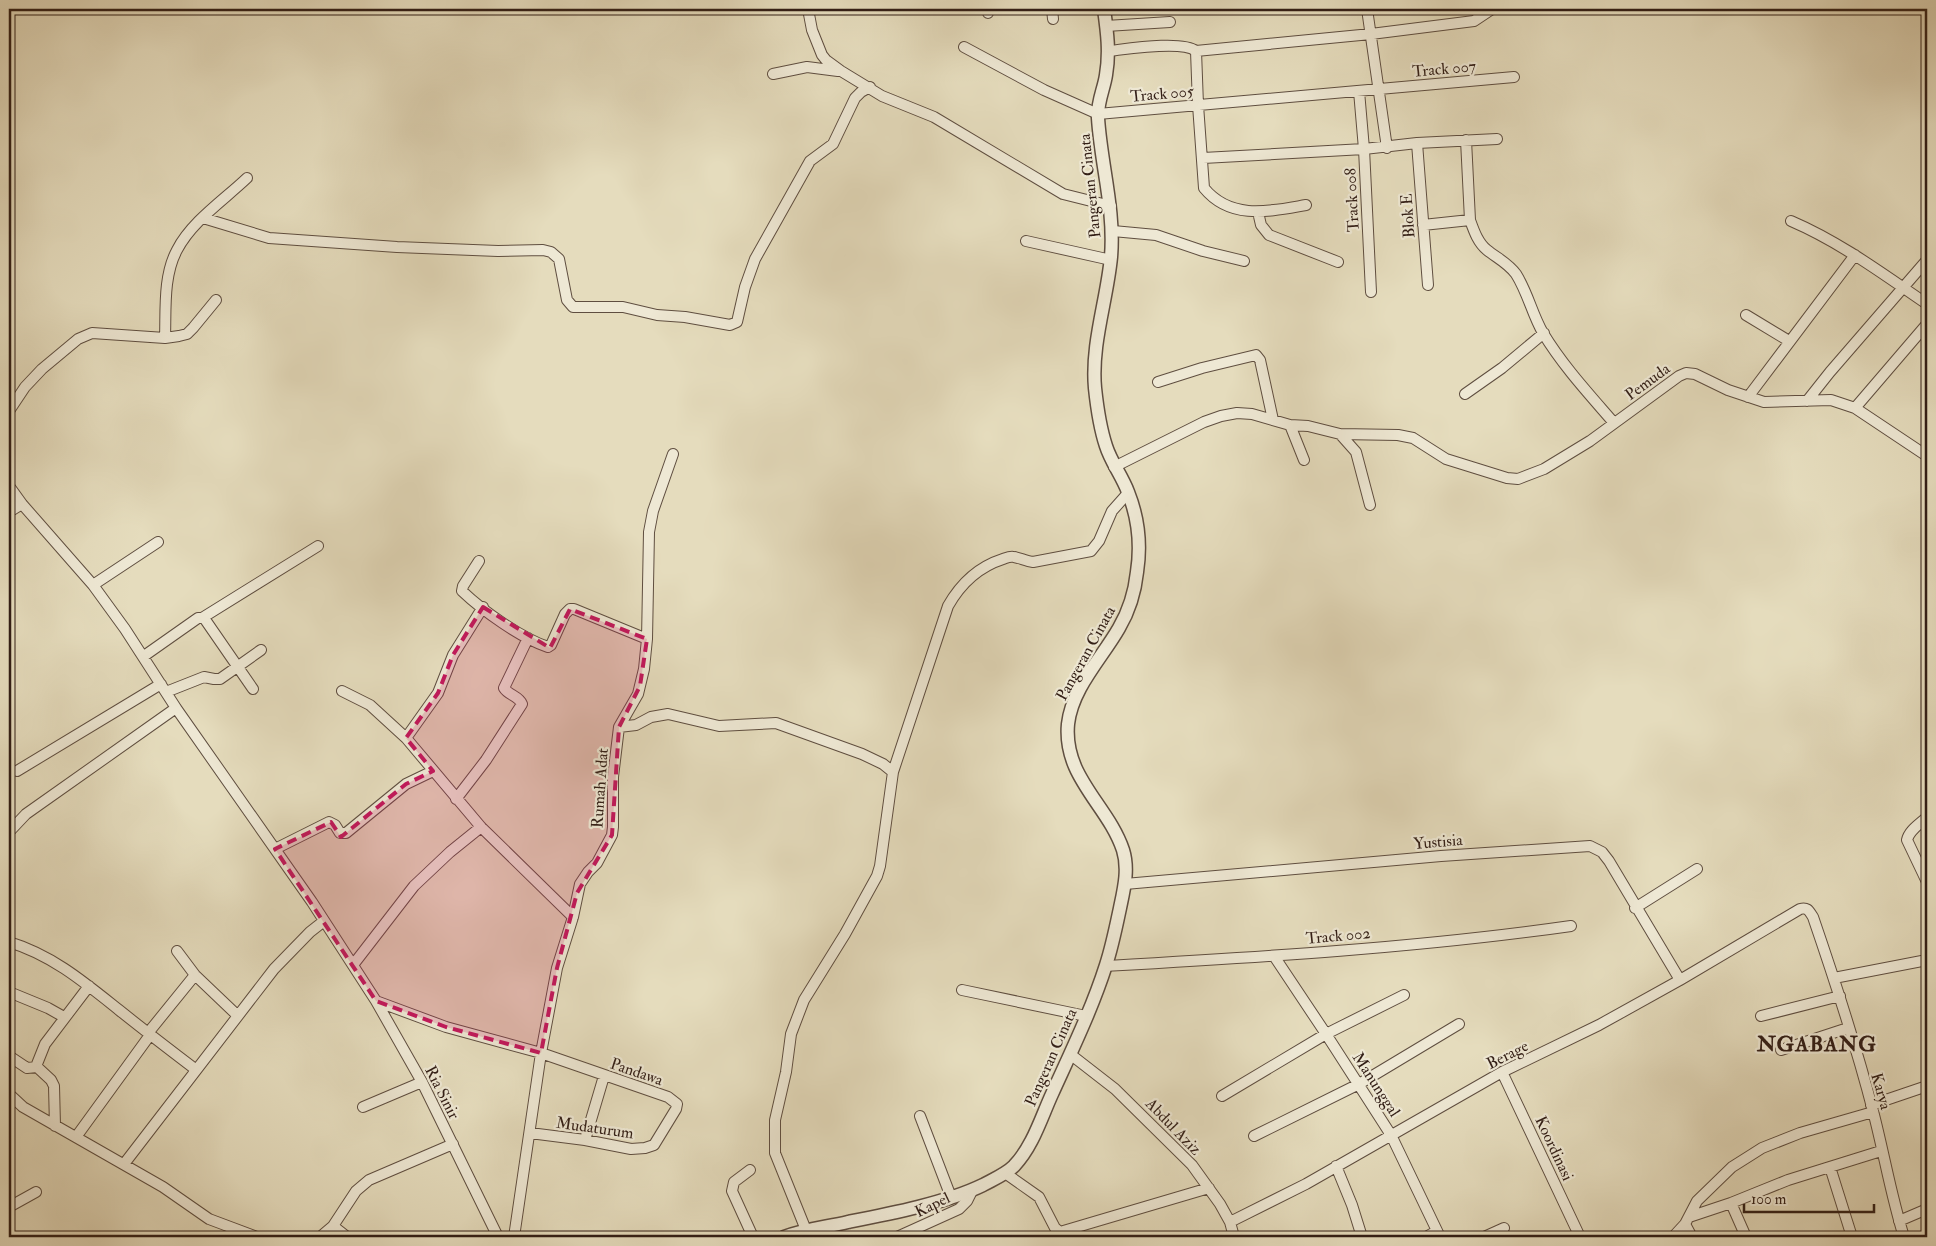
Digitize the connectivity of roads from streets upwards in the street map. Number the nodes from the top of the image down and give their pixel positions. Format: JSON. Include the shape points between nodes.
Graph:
{"nodes":[{"id":1,"x":808,"y":9,"type":"edge"},
{"id":2,"x":1104,"y":9,"type":"edge"},
{"id":3,"x":1367,"y":9,"type":"edge"},
{"id":4,"x":1492,"y":9,"type":"edge"},
{"id":5,"x":1170,"y":22,"type":"dead end"},
{"id":6,"x":1106,"y":26,"type":"junction"},
{"id":7,"x":1371,"y":34,"type":"junction"},
{"id":8,"x":964,"y":47,"type":"dead end"},
{"id":9,"x":1196,"y":51,"type":"junction"},
{"id":10,"x":1109,"y":52,"type":"junction"},
{"id":11,"x":841,"y":71,"type":"junction"},
{"id":12,"x":773,"y":74,"type":"dead end"},
{"id":13,"x":1514,"y":77,"type":"dead end"},
{"id":14,"x":870,"y":87,"type":"junction"},
{"id":15,"x":1378,"y":89,"type":"junction"},
{"id":16,"x":1359,"y":91,"type":"junction"},
{"id":17,"x":1198,"y":105,"type":"junction"},
{"id":18,"x":1098,"y":114,"type":"junction"},
{"id":19,"x":1498,"y":139,"type":"dead end"},
{"id":20,"x":1466,"y":140,"type":"junction"},
{"id":21,"x":1417,"y":144,"type":"junction"},
{"id":22,"x":1387,"y":148,"type":"junction"},
{"id":23,"x":1364,"y":149,"type":"junction"},
{"id":24,"x":1203,"y":158,"type":"junction"},
{"id":25,"x":248,"y":178,"type":"dead end"},
{"id":26,"x":1306,"y":205,"type":"dead end"},
{"id":27,"x":1111,"y":206,"type":"junction"},
{"id":28,"x":1258,"y":212,"type":"junction"},
{"id":29,"x":203,"y":218,"type":"junction"},
{"id":30,"x":1470,"y":220,"type":"junction"},
{"id":31,"x":1791,"y":221,"type":"dead end"},
{"id":32,"x":1423,"y":225,"type":"junction"},
{"id":33,"x":1113,"y":231,"type":"junction"},
{"id":34,"x":1026,"y":241,"type":"dead end"},
{"id":35,"x":1855,"y":255,"type":"junction"},
{"id":36,"x":1111,"y":260,"type":"junction"},
{"id":37,"x":1927,"y":260,"type":"edge"},
{"id":38,"x":1244,"y":261,"type":"dead end"},
{"id":39,"x":1338,"y":262,"type":"dead end"},
{"id":40,"x":1428,"y":285,"type":"dead end"},
{"id":41,"x":1903,"y":288,"type":"junction"},
{"id":42,"x":1371,"y":292,"type":"dead end"},
{"id":43,"x":216,"y":300,"type":"dead end"},
{"id":44,"x":1927,"y":304,"type":"edge"},
{"id":45,"x":1746,"y":315,"type":"dead end"},
{"id":46,"x":1927,"y":324,"type":"edge"},
{"id":47,"x":1544,"y":334,"type":"junction"},
{"id":48,"x":165,"y":338,"type":"junction"},
{"id":49,"x":1790,"y":341,"type":"junction"},
{"id":50,"x":1762,"y":379,"type":"junction"},
{"id":51,"x":1158,"y":382,"type":"dead end"},
{"id":52,"x":1465,"y":394,"type":"dead end"},
{"id":53,"x":1748,"y":397,"type":"junction"},
{"id":54,"x":1807,"y":401,"type":"junction"},
{"id":55,"x":1772,"y":402,"type":"junction"},
{"id":56,"x":1855,"y":408,"type":"junction"},
{"id":57,"x":9,"y":411,"type":"edge"},
{"id":58,"x":1273,"y":420,"type":"junction"},
{"id":59,"x":1614,"y":423,"type":"junction"},
{"id":60,"x":1290,"y":425,"type":"junction"},
{"id":61,"x":1340,"y":434,"type":"junction"},
{"id":62,"x":673,"y":454,"type":"dead end"},
{"id":63,"x":1927,"y":456,"type":"edge"},
{"id":64,"x":1304,"y":460,"type":"dead end"},
{"id":65,"x":1114,"y":467,"type":"junction"},
{"id":66,"x":9,"y":486,"type":"edge"},
{"id":67,"x":1128,"y":493,"type":"junction"},
{"id":68,"x":22,"y":504,"type":"junction"},
{"id":69,"x":1370,"y":505,"type":"dead end"},
{"id":70,"x":9,"y":512,"type":"edge"},
{"id":71,"x":158,"y":542,"type":"dead end"},
{"id":72,"x":318,"y":546,"type":"dead end"},
{"id":73,"x":479,"y":560,"type":"dead end"},
{"id":74,"x":93,"y":585,"type":"junction"},
{"id":75,"x":483,"y":607,"type":"junction"},
{"id":76,"x":202,"y":618,"type":"junction"},
{"id":77,"x":528,"y":638,"type":"junction"},
{"id":78,"x":647,"y":639,"type":"junction"},
{"id":79,"x":261,"y":650,"type":"dead end"},
{"id":80,"x":144,"y":656,"type":"junction"},
{"id":81,"x":238,"y":666,"type":"junction"},
{"id":82,"x":164,"y":688,"type":"junction"},
{"id":83,"x":253,"y":689,"type":"dead end"},
{"id":84,"x":342,"y":691,"type":"dead end"},
{"id":85,"x":176,"y":708,"type":"junction"},
{"id":86,"x":619,"y":728,"type":"junction"},
{"id":87,"x":406,"y":738,"type":"junction"},
{"id":88,"x":17,"y":771,"type":"dead end"},
{"id":89,"x":433,"y":771,"type":"junction"},
{"id":90,"x":893,"y":772,"type":"junction"},
{"id":91,"x":456,"y":799,"type":"junction"},
{"id":92,"x":1927,"y":818,"type":"edge"},
{"id":93,"x":481,"y":827,"type":"junction"},
{"id":94,"x":9,"y":832,"type":"edge"},
{"id":95,"x":276,"y":850,"type":"junction"},
{"id":96,"x":1697,"y":869,"type":"dead end"},
{"id":97,"x":1927,"y":882,"type":"edge"},
{"id":98,"x":1125,"y":884,"type":"junction"},
{"id":99,"x":1635,"y":908,"type":"junction"},
{"id":100,"x":1797,"y":911,"type":"joint"},
{"id":101,"x":573,"y":917,"type":"junction"},
{"id":102,"x":324,"y":921,"type":"junction"},
{"id":103,"x":1571,"y":926,"type":"dead end"},
{"id":104,"x":9,"y":942,"type":"edge"},
{"id":105,"x":177,"y":951,"type":"dead end"},
{"id":106,"x":1274,"y":956,"type":"junction"},
{"id":107,"x":1927,"y":960,"type":"edge"},
{"id":108,"x":353,"y":965,"type":"junction"},
{"id":109,"x":1106,"y":966,"type":"junction"},
{"id":110,"x":195,"y":975,"type":"junction"},
{"id":111,"x":1834,"y":978,"type":"junction"},
{"id":112,"x":1680,"y":980,"type":"junction"},
{"id":113,"x":89,"y":986,"type":"junction"},
{"id":114,"x":962,"y":990,"type":"dead end"},
{"id":115,"x":9,"y":992,"type":"edge"},
{"id":116,"x":1404,"y":995,"type":"dead end"},
{"id":117,"x":1840,"y":996,"type":"junction"},
{"id":118,"x":376,"y":1001,"type":"junction"},
{"id":119,"x":237,"y":1015,"type":"junction"},
{"id":120,"x":1086,"y":1016,"type":"junction"},
{"id":121,"x":1761,"y":1016,"type":"dead end"},
{"id":122,"x":64,"y":1017,"type":"junction"},
{"id":123,"x":1459,"y":1024,"type":"dead end"},
{"id":124,"x":1848,"y":1028,"type":"junction"},
{"id":125,"x":149,"y":1034,"type":"junction"},
{"id":126,"x":1326,"y":1034,"type":"junction"},
{"id":127,"x":1781,"y":1050,"type":"dead end"},
{"id":128,"x":541,"y":1053,"type":"junction"},
{"id":129,"x":1070,"y":1054,"type":"junction"},
{"id":130,"x":9,"y":1056,"type":"edge"},
{"id":131,"x":37,"y":1067,"type":"junction"},
{"id":132,"x":195,"y":1069,"type":"junction"},
{"id":133,"x":1502,"y":1072,"type":"junction"},
{"id":134,"x":604,"y":1076,"type":"junction"},
{"id":135,"x":422,"y":1082,"type":"junction"},
{"id":136,"x":1358,"y":1084,"type":"junction"},
{"id":137,"x":1927,"y":1086,"type":"edge"},
{"id":138,"x":9,"y":1094,"type":"edge"},
{"id":139,"x":1222,"y":1096,"type":"dead end"},
{"id":140,"x":363,"y":1108,"type":"dead end"},
{"id":141,"x":1872,"y":1108,"type":"junction"},
{"id":142,"x":920,"y":1116,"type":"dead end"},
{"id":143,"x":55,"y":1126,"type":"junction"},
{"id":144,"x":530,"y":1133,"type":"junction"},
{"id":145,"x":1391,"y":1135,"type":"junction"},
{"id":146,"x":1254,"y":1136,"type":"dead end"},
{"id":147,"x":76,"y":1137,"type":"junction"},
{"id":148,"x":585,"y":1140,"type":"junction"},
{"id":149,"x":453,"y":1144,"type":"junction"},
{"id":150,"x":654,"y":1145,"type":"joint"},
{"id":151,"x":1881,"y":1151,"type":"junction"},
{"id":152,"x":124,"y":1164,"type":"junction"},
{"id":153,"x":1336,"y":1166,"type":"junction"},
{"id":154,"x":1830,"y":1167,"type":"junction"},
{"id":155,"x":750,"y":1170,"type":"dead end"},
{"id":156,"x":1005,"y":1173,"type":"junction"},
{"id":157,"x":1209,"y":1188,"type":"junction"},
{"id":158,"x":973,"y":1189,"type":"junction"},
{"id":159,"x":36,"y":1192,"type":"dead end"},
{"id":160,"x":951,"y":1197,"type":"junction"},
{"id":161,"x":1731,"y":1203,"type":"junction"},
{"id":162,"x":9,"y":1207,"type":"edge"},
{"id":163,"x":1927,"y":1209,"type":"edge"},
{"id":164,"x":1687,"y":1220,"type":"junction"},
{"id":165,"x":1899,"y":1221,"type":"junction"},
{"id":166,"x":1230,"y":1222,"type":"junction"},
{"id":167,"x":333,"y":1226,"type":"junction"},
{"id":168,"x":1504,"y":1228,"type":"dead end"},
{"id":169,"x":806,"y":1230,"type":"junction"},
{"id":170,"x":1066,"y":1232,"type":"junction"},
{"id":171,"x":1438,"y":1234,"type":"edge"},
{"id":172,"x":257,"y":1237,"type":"edge"},
{"id":173,"x":320,"y":1237,"type":"edge"},
{"id":174,"x":348,"y":1237,"type":"edge"},
{"id":175,"x":498,"y":1237,"type":"edge"},
{"id":176,"x":514,"y":1237,"type":"edge"},
{"id":177,"x":753,"y":1237,"type":"edge"},
{"id":178,"x":784,"y":1237,"type":"edge"},
{"id":179,"x":897,"y":1237,"type":"edge"},
{"id":180,"x":1055,"y":1237,"type":"edge"},
{"id":181,"x":1234,"y":1237,"type":"edge"},
{"id":182,"x":1362,"y":1237,"type":"edge"},
{"id":183,"x":1426,"y":1237,"type":"edge"},
{"id":184,"x":1484,"y":1237,"type":"edge"},
{"id":185,"x":1580,"y":1237,"type":"edge"},
{"id":186,"x":1673,"y":1237,"type":"edge"},
{"id":187,"x":1692,"y":1237,"type":"edge"},
{"id":188,"x":1746,"y":1237,"type":"edge"},
{"id":189,"x":1852,"y":1237,"type":"edge"},
{"id":190,"x":1904,"y":1237,"type":"edge"}],
"edges":[{"from":1,"to":11,"type":"street","via":[[822,55]]},
{"from":2,"to":6,"type":"street","name":"Pangeran Cinata"},
{"from":3,"to":7,"type":"street"},
{"from":4,"to":7,"type":"street","via":[[1474,21]]},
{"from":5,"to":6,"type":"street"},
{"from":6,"to":10,"type":"street","name":"Pangeran Cinata"},
{"from":7,"to":9,"type":"street"},
{"from":7,"to":15,"type":"street"},
{"from":8,"to":18,"type":"street","name":"Track 005","via":[[1044,90]]},
{"from":9,"to":10,"type":"street","via":[[1182,46]]},
{"from":9,"to":17,"type":"street"},
{"from":10,"to":18,"type":"street","name":"Pangeran Cinata"},
{"from":11,"to":12,"type":"street","via":[[807,67]]},
{"from":11,"to":14,"type":"street"},
{"from":13,"to":15,"type":"street","name":"Track 007"},
{"from":14,"to":27,"type":"street","via":[[889,99],[930,115],[1063,194]]},
{"from":14,"to":29,"type":"street","via":[[855,98],[833,144],[810,161],[756,259],[737,322],[730,324],[657,315],[623,307],[573,307],[567,300],[558,259],[547,251],[397,247],[268,238]]},
{"from":15,"to":16,"type":"street","name":"Track 005"},
{"from":15,"to":22,"type":"street"},
{"from":16,"to":17,"type":"street","name":"Track 005"},
{"from":16,"to":23,"type":"street"},
{"from":17,"to":18,"type":"street","name":"Track 005"},
{"from":17,"to":24,"type":"street"},
{"from":18,"to":27,"type":"street","name":"Pangeran Cinata"},
{"from":19,"to":20,"type":"street","name":"Track 008"},
{"from":20,"to":21,"type":"street","name":"Track 008"},
{"from":20,"to":30,"type":"street"},
{"from":21,"to":22,"type":"street","name":"Track 008"},
{"from":21,"to":32,"type":"street","name":"Blok E"},
{"from":22,"to":23,"type":"street","name":"Track 008"},
{"from":23,"to":24,"type":"street"},
{"from":23,"to":42,"type":"street","name":"Track 008"},
{"from":24,"to":28,"type":"street","via":[[1204,188],[1210,195],[1238,210]]},
{"from":25,"to":29,"type":"street"},
{"from":26,"to":28,"type":"street"},
{"from":27,"to":33,"type":"street","name":"Pangeran Cinata"},
{"from":28,"to":39,"type":"street","via":[[1261,225],[1270,235]]},
{"from":29,"to":48,"type":"street","via":[[176,252],[166,297]]},
{"from":30,"to":32,"type":"street"},
{"from":30,"to":47,"type":"street","via":[[1484,247],[1508,264],[1517,275]]},
{"from":31,"to":35,"type":"street"},
{"from":32,"to":40,"type":"street","name":"Blok E"},
{"from":33,"to":36,"type":"street","name":"Pangeran Cinata"},
{"from":33,"to":38,"type":"street","via":[[1164,237]]},
{"from":34,"to":36,"type":"street"},
{"from":35,"to":41,"type":"street"},
{"from":35,"to":49,"type":"street"},
{"from":36,"to":65,"type":"street","name":"Pangeran Cinata","via":[[1097,345],[1095,387],[1105,444]]},
{"from":37,"to":41,"type":"street"},
{"from":41,"to":44,"type":"street"},
{"from":41,"to":54,"type":"street"},
{"from":43,"to":48,"type":"street","via":[[187,334]]},
{"from":45,"to":49,"type":"street"},
{"from":46,"to":56,"type":"street"},
{"from":47,"to":52,"type":"street"},
{"from":47,"to":59,"type":"street","via":[[1575,379]]},
{"from":48,"to":57,"type":"street","via":[[100,333],[85,335],[42,369]]},
{"from":49,"to":50,"type":"street"},
{"from":50,"to":53,"type":"street"},
{"from":50,"to":55,"type":"street","via":[[1761,391]]},
{"from":51,"to":58,"type":"street","via":[[1256,355],[1260,360]]},
{"from":53,"to":55,"type":"street","name":"Pemuda"},
{"from":53,"to":59,"type":"street","name":"Pemuda","via":[[1686,373]]},
{"from":54,"to":55,"type":"street","name":"Pemuda"},
{"from":54,"to":56,"type":"street","name":"Pemuda","via":[[1836,401]]},
{"from":56,"to":63,"type":"street","name":"Pemuda"},
{"from":58,"to":60,"type":"street"},
{"from":58,"to":65,"type":"street","via":[[1252,414],[1221,416]]},
{"from":59,"to":61,"type":"street","name":"Pemuda","via":[[1544,469],[1512,480],[1446,459],[1413,438]]},
{"from":60,"to":61,"type":"street"},
{"from":60,"to":64,"type":"street"},
{"from":61,"to":69,"type":"street","via":[[1356,452]]},
{"from":62,"to":78,"type":"street","name":"Rumah Adat","via":[[649,532]]},
{"from":65,"to":67,"type":"street","name":"Pangeran Cinata"},
{"from":66,"to":68,"type":"street","name":"Ria Sinir"},
{"from":67,"to":90,"type":"street","via":[[1112,512],[1099,541],[1090,551],[1033,562],[1009,557],[985,565],[961,587],[948,606]]},
{"from":67,"to":98,"type":"street","name":"Pangeran Cinata","via":[[1137,525],[1139,553],[1134,589],[1120,626],[1076,697],[1067,730],[1079,776],[1109,821],[1124,853]]},
{"from":68,"to":70,"type":"street"},
{"from":68,"to":74,"type":"street","name":"Ria Sinir"},
{"from":71,"to":74,"type":"street"},
{"from":72,"to":76,"type":"street"},
{"from":73,"to":75,"type":"street","via":[[462,589]]},
{"from":74,"to":80,"type":"street","name":"Ria Sinir"},
{"from":75,"to":77,"type":"street"},
{"from":75,"to":87,"type":"street","via":[[453,655],[438,693]]},
{"from":76,"to":80,"type":"street"},
{"from":76,"to":81,"type":"street"},
{"from":77,"to":78,"type":"street","via":[[548,647],[565,614],[574,609]]},
{"from":77,"to":91,"type":"street","via":[[504,688],[522,704]]},
{"from":78,"to":86,"type":"street","name":"Rumah Adat","via":[[640,686]]},
{"from":79,"to":81,"type":"street"},
{"from":80,"to":82,"type":"street","name":"Ria Sinir"},
{"from":81,"to":82,"type":"street","via":[[214,680],[204,677]]},
{"from":81,"to":83,"type":"street"},
{"from":82,"to":85,"type":"street","name":"Ria Sinir"},
{"from":82,"to":88,"type":"street"},
{"from":84,"to":87,"type":"street","via":[[370,705]]},
{"from":85,"to":94,"type":"street","via":[[26,814]]},
{"from":85,"to":95,"type":"street","name":"Ria Sinir"},
{"from":86,"to":90,"type":"street","via":[[668,714],[719,726],[776,724],[862,754]]},
{"from":86,"to":101,"type":"street","name":"Rumah Adat","via":[[613,777],[612,835],[597,863],[580,884]]},
{"from":87,"to":89,"type":"street"},
{"from":89,"to":91,"type":"street"},
{"from":89,"to":95,"type":"street","via":[[406,784],[346,833],[340,833],[329,822]]},
{"from":90,"to":169,"type":"street","via":[[877,876],[804,1000],[791,1034],[776,1120],[775,1153]]},
{"from":91,"to":93,"type":"street"},
{"from":92,"to":97,"type":"street","via":[[1913,829],[1907,840]]},
{"from":93,"to":101,"type":"street"},
{"from":93,"to":108,"type":"street","via":[[414,886]]},
{"from":95,"to":102,"type":"street","name":"Ria Sinir"},
{"from":96,"to":99,"type":"street"},
{"from":98,"to":99,"type":"street","name":"Yustisia","via":[[1581,846],[1602,852]]},
{"from":98,"to":109,"type":"street","name":"Pangeran Cinata"},
{"from":99,"to":112,"type":"street","name":"Yustisia"},
{"from":100,"to":111,"type":"street","name":"Karya","via":[[1806,908],[1813,917]]},
{"from":100,"to":112,"type":"street","name":"Berage"},
{"from":101,"to":128,"type":"street","name":"Rumah Adat","via":[[557,968]]},
{"from":102,"to":108,"type":"street","name":"Ria Sinir"},
{"from":102,"to":119,"type":"street","via":[[274,969]]},
{"from":103,"to":106,"type":"street","name":"Track 002","via":[[1482,938]]},
{"from":104,"to":113,"type":"street","via":[[59,963]]},
{"from":105,"to":110,"type":"street"},
{"from":106,"to":109,"type":"street","name":"Track 002"},
{"from":106,"to":126,"type":"street","name":"Manunggal"},
{"from":107,"to":111,"type":"street"},
{"from":108,"to":118,"type":"street","name":"Ria Sinir"},
{"from":109,"to":120,"type":"street","name":"Pangeran Cinata"},
{"from":110,"to":119,"type":"street"},
{"from":110,"to":125,"type":"street"},
{"from":111,"to":117,"type":"street","name":"Karya"},
{"from":112,"to":133,"type":"street","name":"Berage","via":[[1599,1025]]},
{"from":113,"to":122,"type":"street"},
{"from":113,"to":125,"type":"street"},
{"from":114,"to":120,"type":"street"},
{"from":115,"to":122,"type":"street"},
{"from":116,"to":126,"type":"street"},
{"from":117,"to":121,"type":"street"},
{"from":117,"to":124,"type":"street","name":"Karya"},
{"from":118,"to":128,"type":"street","name":"Pandawa","via":[[446,1027]]},
{"from":118,"to":135,"type":"street","name":"Ria Sinir"},
{"from":119,"to":132,"type":"street"},
{"from":120,"to":129,"type":"street","name":"Pangeran Cinata"},
{"from":122,"to":131,"type":"street","via":[[45,1044]]},
{"from":123,"to":136,"type":"street"},
{"from":124,"to":127,"type":"street"},
{"from":124,"to":141,"type":"street","name":"Karya"},
{"from":125,"to":132,"type":"street"},
{"from":125,"to":147,"type":"street"},
{"from":126,"to":136,"type":"street","name":"Manunggal"},
{"from":126,"to":139,"type":"street"},
{"from":128,"to":134,"type":"street","name":"Pandawa"},
{"from":128,"to":144,"type":"street","name":"Rumah Adat"},
{"from":129,"to":156,"type":"street","name":"Pangeran Cinata","via":[[1028,1148]]},
{"from":129,"to":157,"type":"street","name":"Abdul Aziz","via":[[1128,1101],[1192,1165]]},
{"from":130,"to":131,"type":"street","via":[[27,1068]]},
{"from":131,"to":143,"type":"street","via":[[54,1086]]},
{"from":132,"to":152,"type":"street"},
{"from":133,"to":145,"type":"street","name":"Berage"},
{"from":133,"to":185,"type":"street","name":"Koordinasi"},
{"from":134,"to":148,"type":"street"},
{"from":134,"to":150,"type":"street","name":"Pandawa","via":[[676,1102],[676,1109]]},
{"from":135,"to":140,"type":"street"},
{"from":135,"to":149,"type":"street","name":"Ria Sinir"},
{"from":136,"to":145,"type":"street","name":"Manunggal"},
{"from":136,"to":146,"type":"street"},
{"from":137,"to":141,"type":"street"},
{"from":138,"to":143,"type":"street","via":[[23,1107]]},
{"from":141,"to":151,"type":"street","name":"Karya"},
{"from":141,"to":164,"type":"street","via":[[1762,1148],[1715,1183],[1697,1201]]},
{"from":142,"to":160,"type":"street"},
{"from":143,"to":147,"type":"street"},
{"from":144,"to":148,"type":"street","name":"Mudaturum"},
{"from":144,"to":176,"type":"street","name":"Rumah Adat"},
{"from":145,"to":153,"type":"street","name":"Berage"},
{"from":145,"to":171,"type":"street","name":"Manunggal"},
{"from":147,"to":152,"type":"street"},
{"from":148,"to":150,"type":"street","name":"Mudaturum","via":[[632,1149]]},
{"from":149,"to":167,"type":"street","via":[[369,1180],[356,1191]]},
{"from":149,"to":175,"type":"street","name":"Ria Sinir"},
{"from":151,"to":154,"type":"street"},
{"from":151,"to":165,"type":"street","name":"Karya"},
{"from":152,"to":172,"type":"street","via":[[209,1220]]},
{"from":153,"to":166,"type":"street","name":"Berage"},
{"from":153,"to":182,"type":"street"},
{"from":154,"to":161,"type":"street"},
{"from":154,"to":189,"type":"street"},
{"from":155,"to":177,"type":"street","via":[[734,1182],[732,1191]]},
{"from":156,"to":158,"type":"street","name":"Pangeran Cinata"},
{"from":156,"to":170,"type":"street","via":[[1039,1197],[1058,1232]]},
{"from":157,"to":166,"type":"street","name":"Abdul Aziz"},
{"from":157,"to":170,"type":"street"},
{"from":158,"to":160,"type":"street","name":"Pangeran Cinata"},
{"from":158,"to":179,"type":"street","name":"Kapel","via":[[959,1209]]},
{"from":159,"to":162,"type":"street"},
{"from":160,"to":169,"type":"street","name":"Pangeran Cinata","via":[[871,1218]]},
{"from":161,"to":164,"type":"street"},
{"from":161,"to":188,"type":"street"},
{"from":163,"to":165,"type":"street"},
{"from":164,"to":186,"type":"street"},
{"from":164,"to":187,"type":"street"},
{"from":165,"to":190,"type":"street","name":"Karya"},
{"from":166,"to":181,"type":"street","name":"Abdul Aziz"},
{"from":167,"to":173,"type":"street"},
{"from":167,"to":174,"type":"street"},
{"from":168,"to":184,"type":"street"},
{"from":169,"to":178,"type":"street","name":"Pangeran Cinata"},
{"from":170,"to":180,"type":"street"},
{"from":171,"to":183,"type":"street"}]}
